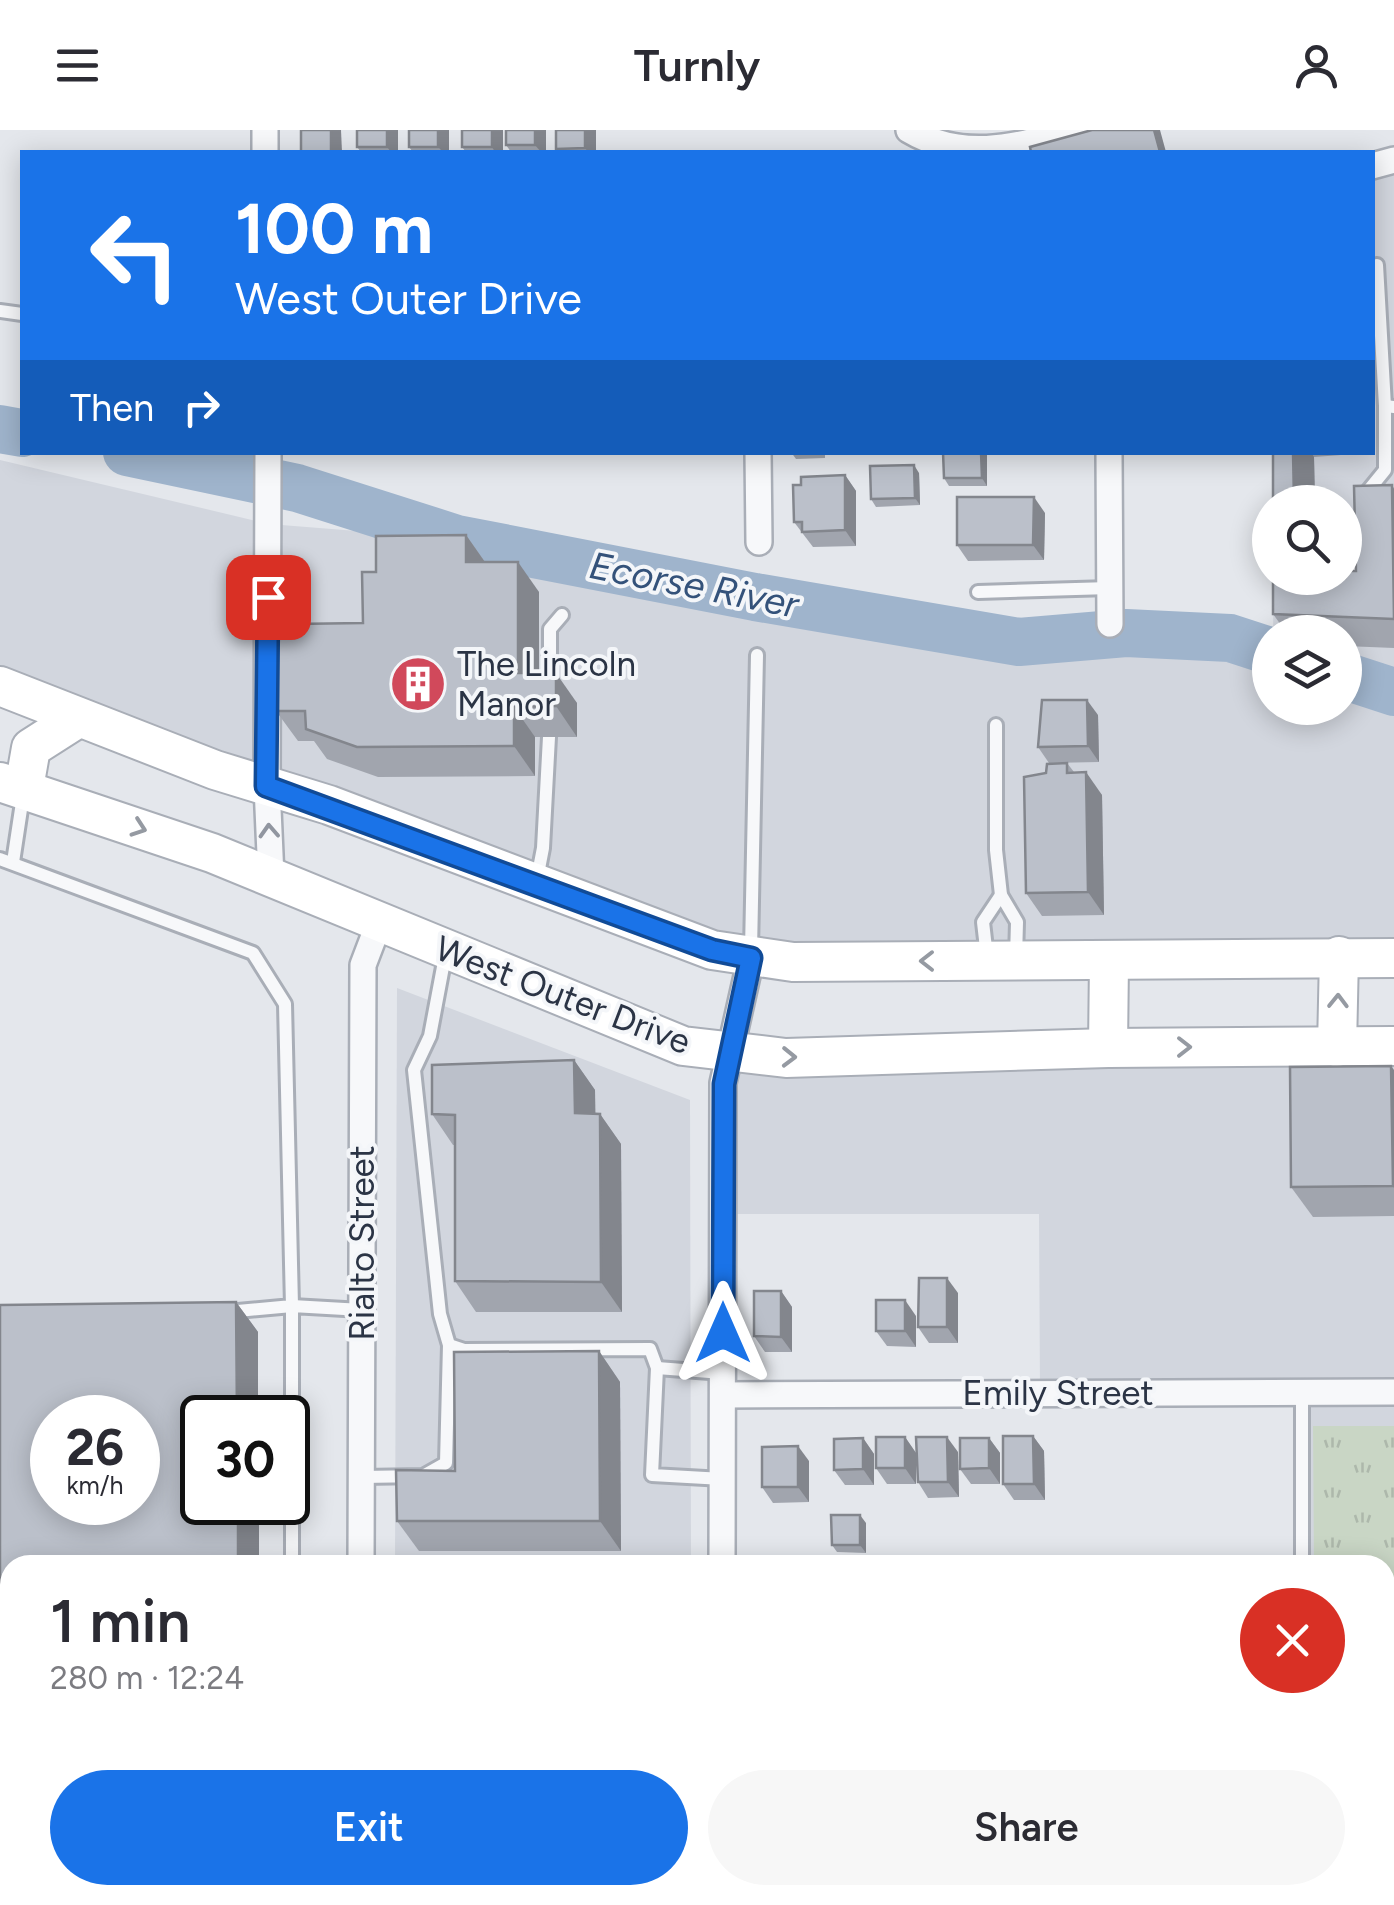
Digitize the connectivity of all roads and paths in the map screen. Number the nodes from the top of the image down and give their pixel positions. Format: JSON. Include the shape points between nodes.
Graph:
{"nodes":[{"id":1,"x":909,"y":130,"type":"edge"},
{"id":2,"x":1078,"y":130,"type":"edge"},
{"id":3,"x":969,"y":150,"type":"edge"},
{"id":4,"x":990,"y":150,"type":"edge"},
{"id":5,"x":1378,"y":265,"type":"dead end"},
{"id":6,"x":1390,"y":406,"type":"edge"},
{"id":7,"x":268,"y":455,"type":"edge"},
{"id":8,"x":758,"y":455,"type":"edge"},
{"id":9,"x":1109,"y":455,"type":"edge"},
{"id":10,"x":1362,"y":499,"type":"edge"},
{"id":11,"x":759,"y":542,"type":"dead end"},
{"id":12,"x":1110,"y":588,"type":"junction"},
{"id":13,"x":978,"y":592,"type":"dead end"},
{"id":14,"x":562,"y":615,"type":"dead end"},
{"id":15,"x":1110,"y":624,"type":"dead end"},
{"id":16,"x":756,"y":655,"type":"dead end"},
{"id":17,"x":0,"y":686,"type":"edge"},
{"id":18,"x":550,"y":703,"type":"edge"},
{"id":19,"x":78,"y":718,"type":"junction"},
{"id":20,"x":996,"y":725,"type":"dead end"},
{"id":21,"x":549,"y":737,"type":"dead end"},
{"id":22,"x":12,"y":785,"type":"edge"},
{"id":23,"x":266,"y":786,"type":"junction"},
{"id":24,"x":7,"y":861,"type":"edge"},
{"id":25,"x":271,"y":877,"type":"junction"},
{"id":26,"x":536,"y":882,"type":"junction"},
{"id":27,"x":1001,"y":895,"type":"junction"},
{"id":28,"x":379,"y":924,"type":"junction"},
{"id":29,"x":446,"y":950,"type":"junction"},
{"id":30,"x":1339,"y":956,"type":"junction"},
{"id":31,"x":751,"y":958,"type":"junction"},
{"id":32,"x":1394,"y":958,"type":"edge"},
{"id":33,"x":1002,"y":960,"type":"junction"},
{"id":34,"x":1109,"y":961,"type":"junction"},
{"id":35,"x":1337,"y":1046,"type":"junction"},
{"id":36,"x":1394,"y":1046,"type":"edge"},
{"id":37,"x":1108,"y":1048,"type":"junction"},
{"id":38,"x":730,"y":1052,"type":"junction"},
{"id":39,"x":292,"y":1306,"type":"junction"},
{"id":40,"x":362,"y":1310,"type":"junction"},
{"id":41,"x":207,"y":1312,"type":"edge"},
{"id":42,"x":449,"y":1344,"type":"junction"},
{"id":43,"x":657,"y":1368,"type":"junction"},
{"id":44,"x":723,"y":1384,"type":"junction"},
{"id":45,"x":1302,"y":1392,"type":"junction"},
{"id":46,"x":1394,"y":1392,"type":"edge"},
{"id":47,"x":362,"y":1477,"type":"junction"},
{"id":48,"x":722,"y":1479,"type":"junction"},
{"id":49,"x":292,"y":1555,"type":"edge"},
{"id":50,"x":361,"y":1555,"type":"edge"},
{"id":51,"x":722,"y":1555,"type":"edge"},
{"id":52,"x":1302,"y":1555,"type":"edge"}],
"edges":[{"from":1,"to":3,"type":"street"},
{"from":2,"to":4,"type":"street"},
{"from":5,"to":6,"type":"lane"},
{"from":6,"to":10,"type":"lane","via":[[1385,470]]},
{"from":7,"to":23,"type":"street"},
{"from":8,"to":11,"type":"street"},
{"from":9,"to":12,"type":"street"},
{"from":12,"to":13,"type":"lane"},
{"from":12,"to":15,"type":"street"},
{"from":14,"to":18,"type":"lane","via":[[550,629]]},
{"from":16,"to":31,"type":"lane"},
{"from":17,"to":19,"type":"main road"},
{"from":19,"to":22,"type":"main road","via":[[31,748]]},
{"from":19,"to":23,"type":"main road"},
{"from":20,"to":27,"type":"lane"},
{"from":21,"to":26,"type":"lane"},
{"from":22,"to":24,"type":"lane"},
{"from":22,"to":25,"type":"main road","name":"West Outer Drive","one_way":true},
{"from":25,"to":23,"type":"street","one_way":true},
{"from":23,"to":26,"type":"main road"},
{"from":24,"to":39,"type":"lane","via":[[253,952],[285,1004]]},
{"from":25,"to":28,"type":"main road","name":"West Outer Drive"},
{"from":26,"to":31,"type":"main road","via":[[712,950]]},
{"from":27,"to":33,"type":"lane","via":[[1017,922]]},
{"from":27,"to":33,"type":"lane","via":[[983,922]]},
{"from":28,"to":29,"type":"main road","name":"West Outer Drive"},
{"from":28,"to":40,"type":"street","name":"Rialto Street","via":[[362,965]]},
{"from":29,"to":38,"type":"main road","name":"West Outer Drive","via":[[683,1046]]},
{"from":29,"to":42,"type":"lane","via":[[430,1036],[414,1070],[440,1314]]},
{"from":30,"to":32,"type":"main road"},
{"from":30,"to":34,"type":"main road"},
{"from":35,"to":30,"type":"main road","one_way":true},
{"from":33,"to":31,"type":"main road","one_way":true},
{"from":31,"to":38,"type":"street"},
{"from":33,"to":34,"type":"main road"},
{"from":34,"to":37,"type":"main road"},
{"from":35,"to":36,"type":"main road","name":"West Outer Drive"},
{"from":37,"to":35,"type":"main road","name":"West Outer Drive","one_way":true},
{"from":38,"to":37,"type":"main road","name":"West Outer Drive","one_way":true,"via":[[786,1058]]},
{"from":38,"to":44,"type":"street","via":[[724,1084]]},
{"from":39,"to":40,"type":"lane"},
{"from":39,"to":41,"type":"lane"},
{"from":39,"to":49,"type":"lane"},
{"from":40,"to":47,"type":"street","name":"Rialto Street"},
{"from":42,"to":43,"type":"lane","via":[[464,1350],[650,1348]]},
{"from":42,"to":47,"type":"lane","via":[[446,1463],[422,1476]]},
{"from":43,"to":44,"type":"lane"},
{"from":43,"to":48,"type":"lane","via":[[652,1475]]},
{"from":44,"to":45,"type":"street","name":"Emily Street"},
{"from":44,"to":48,"type":"street"},
{"from":45,"to":46,"type":"street","name":"Emily Street"},
{"from":45,"to":52,"type":"lane"},
{"from":47,"to":50,"type":"street","name":"Rialto Street"},
{"from":48,"to":51,"type":"street"}]}
